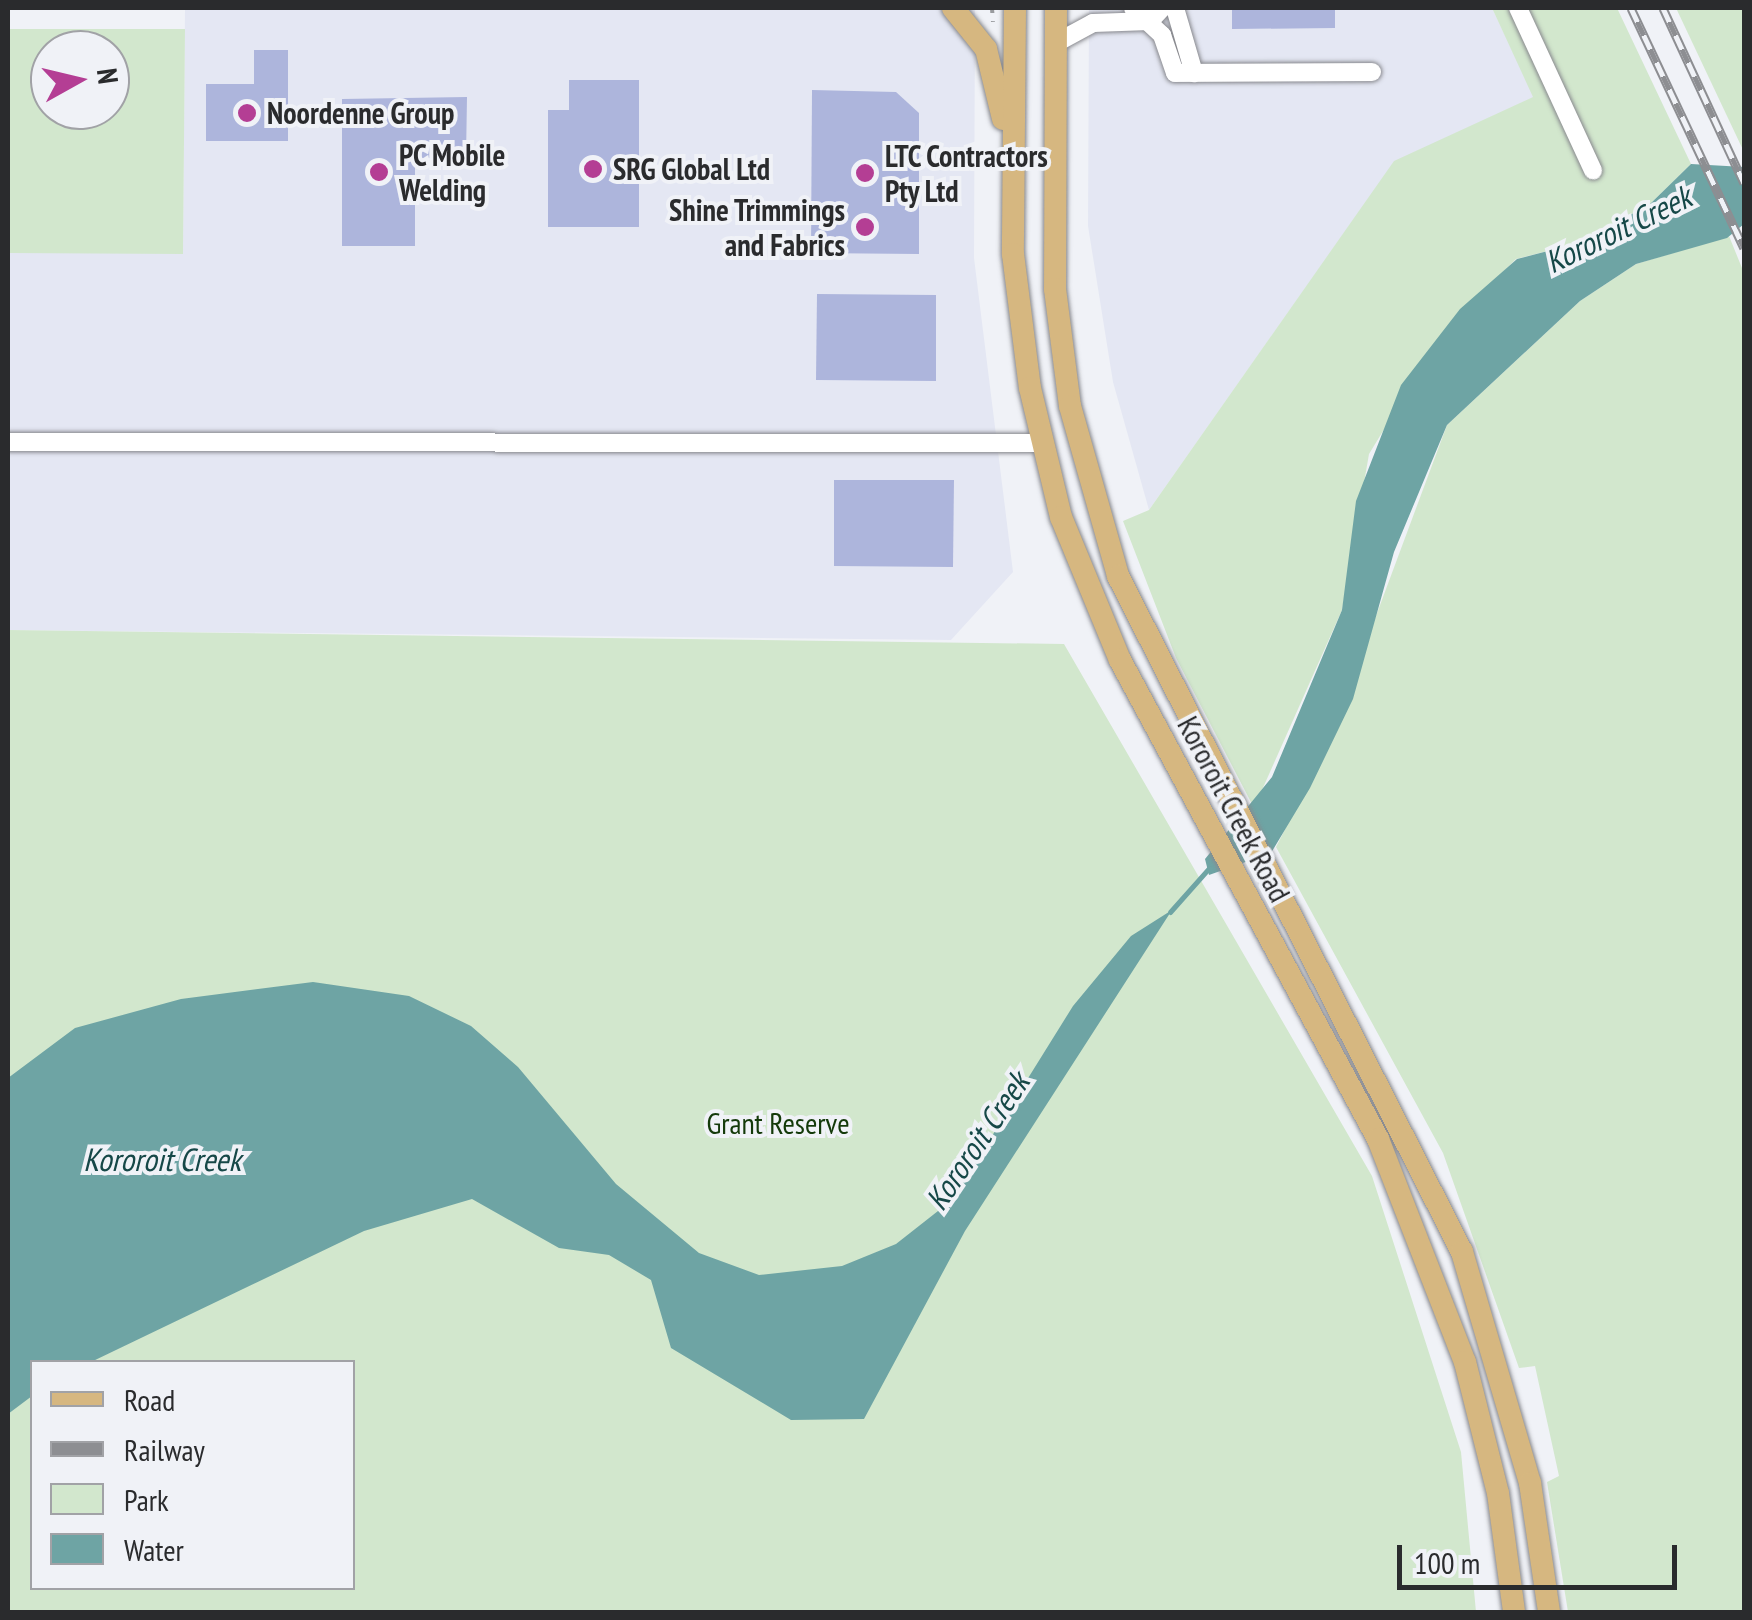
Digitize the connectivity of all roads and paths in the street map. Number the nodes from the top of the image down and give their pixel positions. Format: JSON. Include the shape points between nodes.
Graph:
{"nodes":[{"id":1,"x":953,"y":8,"type":"edge"},
{"id":2,"x":1015,"y":8,"type":"edge"},
{"id":3,"x":1056,"y":8,"type":"edge"},
{"id":4,"x":1133,"y":8,"type":"edge"},
{"id":5,"x":1175,"y":8,"type":"edge"},
{"id":6,"x":1518,"y":8,"type":"edge"},
{"id":7,"x":1156,"y":14,"type":"edge"},
{"id":8,"x":1056,"y":43,"type":"junction"},
{"id":9,"x":1372,"y":72,"type":"dead end"},
{"id":10,"x":1184,"y":73,"type":"junction"},
{"id":11,"x":1593,"y":170,"type":"dead end"},
{"id":12,"x":1013,"y":182,"type":"junction"},
{"id":13,"x":8,"y":442,"type":"edge"},
{"id":14,"x":1040,"y":443,"type":"junction"},
{"id":15,"x":1514,"y":1612,"type":"edge"},
{"id":16,"x":1549,"y":1612,"type":"edge"}],
"edges":[{"from":1,"to":12,"type":"main road","via":[[990,59]]},
{"from":2,"to":12,"type":"main road","name":"Kororoit Creek Road"},
{"from":3,"to":8,"type":"main road","name":"Kororoit Creek Road"},
{"from":4,"to":7,"type":"street"},
{"from":5,"to":10,"type":"street"},
{"from":6,"to":11,"type":"street"},
{"from":7,"to":8,"type":"street","via":[[1093,22]]},
{"from":7,"to":10,"type":"street"},
{"from":8,"to":16,"type":"main road","name":"Kororoit Creek Road","via":[[1054,289],[1070,406],[1118,576],[1211,767],[1420,1157],[1483,1310],[1530,1483]]},
{"from":9,"to":10,"type":"street"},
{"from":12,"to":14,"type":"main road","name":"Kororoit Creek Road","via":[[1020,322]]},
{"from":13,"to":14,"type":"street"},
{"from":14,"to":15,"type":"main road","name":"Kororoit Creek Road","via":[[1082,580],[1378,1140],[1465,1362],[1498,1493]]}]}
